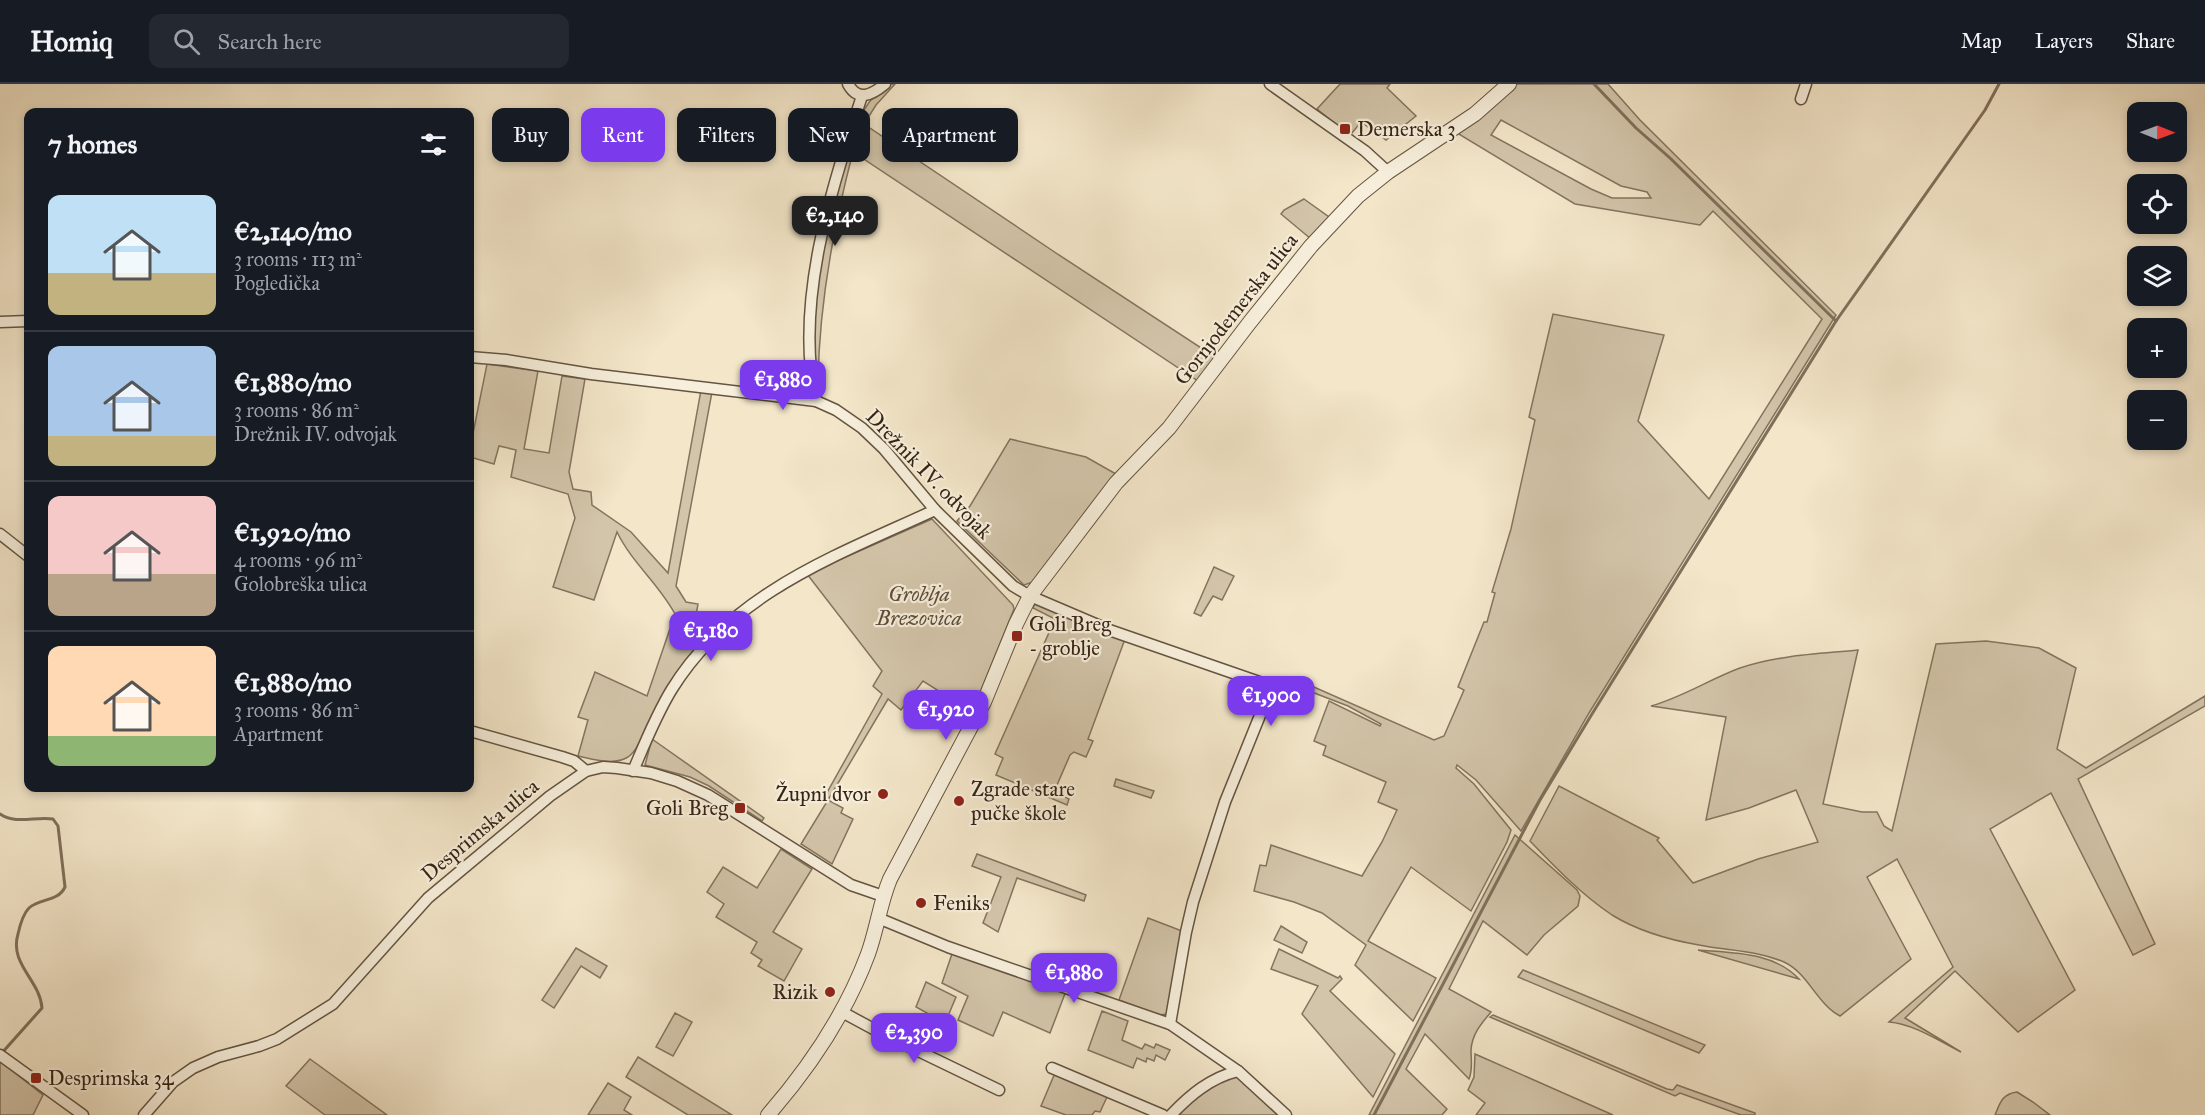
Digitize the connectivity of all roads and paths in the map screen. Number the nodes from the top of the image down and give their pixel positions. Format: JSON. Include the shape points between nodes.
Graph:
{"nodes":[{"id":1,"x":848,"y":84,"type":"edge"},
{"id":2,"x":885,"y":84,"type":"edge"},
{"id":3,"x":1270,"y":84,"type":"edge"},
{"id":4,"x":1509,"y":84,"type":"edge"},
{"id":5,"x":1806,"y":84,"type":"edge"},
{"id":6,"x":862,"y":96,"type":"junction"},
{"id":7,"x":1801,"y":99,"type":"dead end"},
{"id":8,"x":1388,"y":172,"type":"junction"},
{"id":9,"x":24,"y":321,"type":"edge"},
{"id":10,"x":1,"y":322,"type":"edge"},
{"id":11,"x":474,"y":357,"type":"edge"},
{"id":12,"x":816,"y":401,"type":"junction"},
{"id":13,"x":935,"y":510,"type":"junction"},
{"id":14,"x":0,"y":534,"type":"edge"},
{"id":15,"x":24,"y":553,"type":"edge"},
{"id":16,"x":1030,"y":596,"type":"junction"},
{"id":17,"x":474,"y":732,"type":"edge"},
{"id":18,"x":586,"y":771,"type":"junction"},
{"id":19,"x":633,"y":771,"type":"junction"},
{"id":20,"x":883,"y":896,"type":"junction"},
{"id":21,"x":878,"y":918,"type":"junction"},
{"id":22,"x":842,"y":1012,"type":"junction"},
{"id":23,"x":1170,"y":1024,"type":"junction"},
{"id":24,"x":2,"y":1058,"type":"edge"},
{"id":25,"x":1052,"y":1068,"type":"dead end"},
{"id":26,"x":1238,"y":1071,"type":"junction"},
{"id":27,"x":999,"y":1090,"type":"dead end"},
{"id":28,"x":83,"y":1115,"type":"edge"},
{"id":29,"x":144,"y":1115,"type":"edge"},
{"id":30,"x":768,"y":1115,"type":"edge"},
{"id":31,"x":1163,"y":1115,"type":"edge"},
{"id":32,"x":1171,"y":1115,"type":"edge"},
{"id":33,"x":1286,"y":1115,"type":"edge"}],
"edges":[{"from":1,"to":6,"type":"street"},
{"from":2,"to":6,"type":"street"},
{"from":3,"to":8,"type":"street"},
{"from":4,"to":8,"type":"street","name":"Gornjodemerska ulica","via":[[1476,114]]},
{"from":5,"to":7,"type":"street"},
{"from":6,"to":12,"type":"street","via":[[832,191],[813,286],[808,342]]},
{"from":8,"to":16,"type":"street","name":"Gornjodemerska ulica","via":[[1358,196],[1311,246],[1181,415],[1116,483]]},
{"from":9,"to":10,"type":"street"},
{"from":11,"to":12,"type":"street","name":"Drežnik IV. odvojak"},
{"from":12,"to":13,"type":"street","name":"Drežnik IV. odvojak","via":[[862,428]]},
{"from":13,"to":16,"type":"street","name":"Drežnik IV. odvojak","via":[[1013,586]]},
{"from":13,"to":19,"type":"street","via":[[808,568],[753,603],[689,665],[653,724]]},
{"from":14,"to":15,"type":"street"},
{"from":16,"to":20,"type":"street","name":"Gornjodemerska ulica","via":[[984,702]]},
{"from":16,"to":23,"type":"street","name":"Drežnik IV. odvojak","via":[[1112,632],[1255,680],[1267,691],[1193,902]]},
{"from":17,"to":18,"type":"street","via":[[574,761]]},
{"from":18,"to":19,"type":"street","via":[[603,767]]},
{"from":18,"to":29,"type":"street","name":"Desprimska ulica","via":[[550,796],[428,898],[333,1004],[277,1039],[193,1068],[173,1082]]},
{"from":19,"to":20,"type":"street","via":[[677,781],[708,795],[851,885]]},
{"from":20,"to":21,"type":"street","name":"Gornjodemerska ulica"},
{"from":21,"to":22,"type":"street","name":"Gornjodemerska ulica"},
{"from":21,"to":23,"type":"street","via":[[948,947]]},
{"from":22,"to":27,"type":"street"},
{"from":22,"to":30,"type":"street","name":"Gornjodemerska ulica"},
{"from":23,"to":26,"type":"street"},
{"from":24,"to":28,"type":"street"},
{"from":25,"to":31,"type":"street"},
{"from":26,"to":32,"type":"street","via":[[1210,1082]]},
{"from":26,"to":33,"type":"street"}]}
